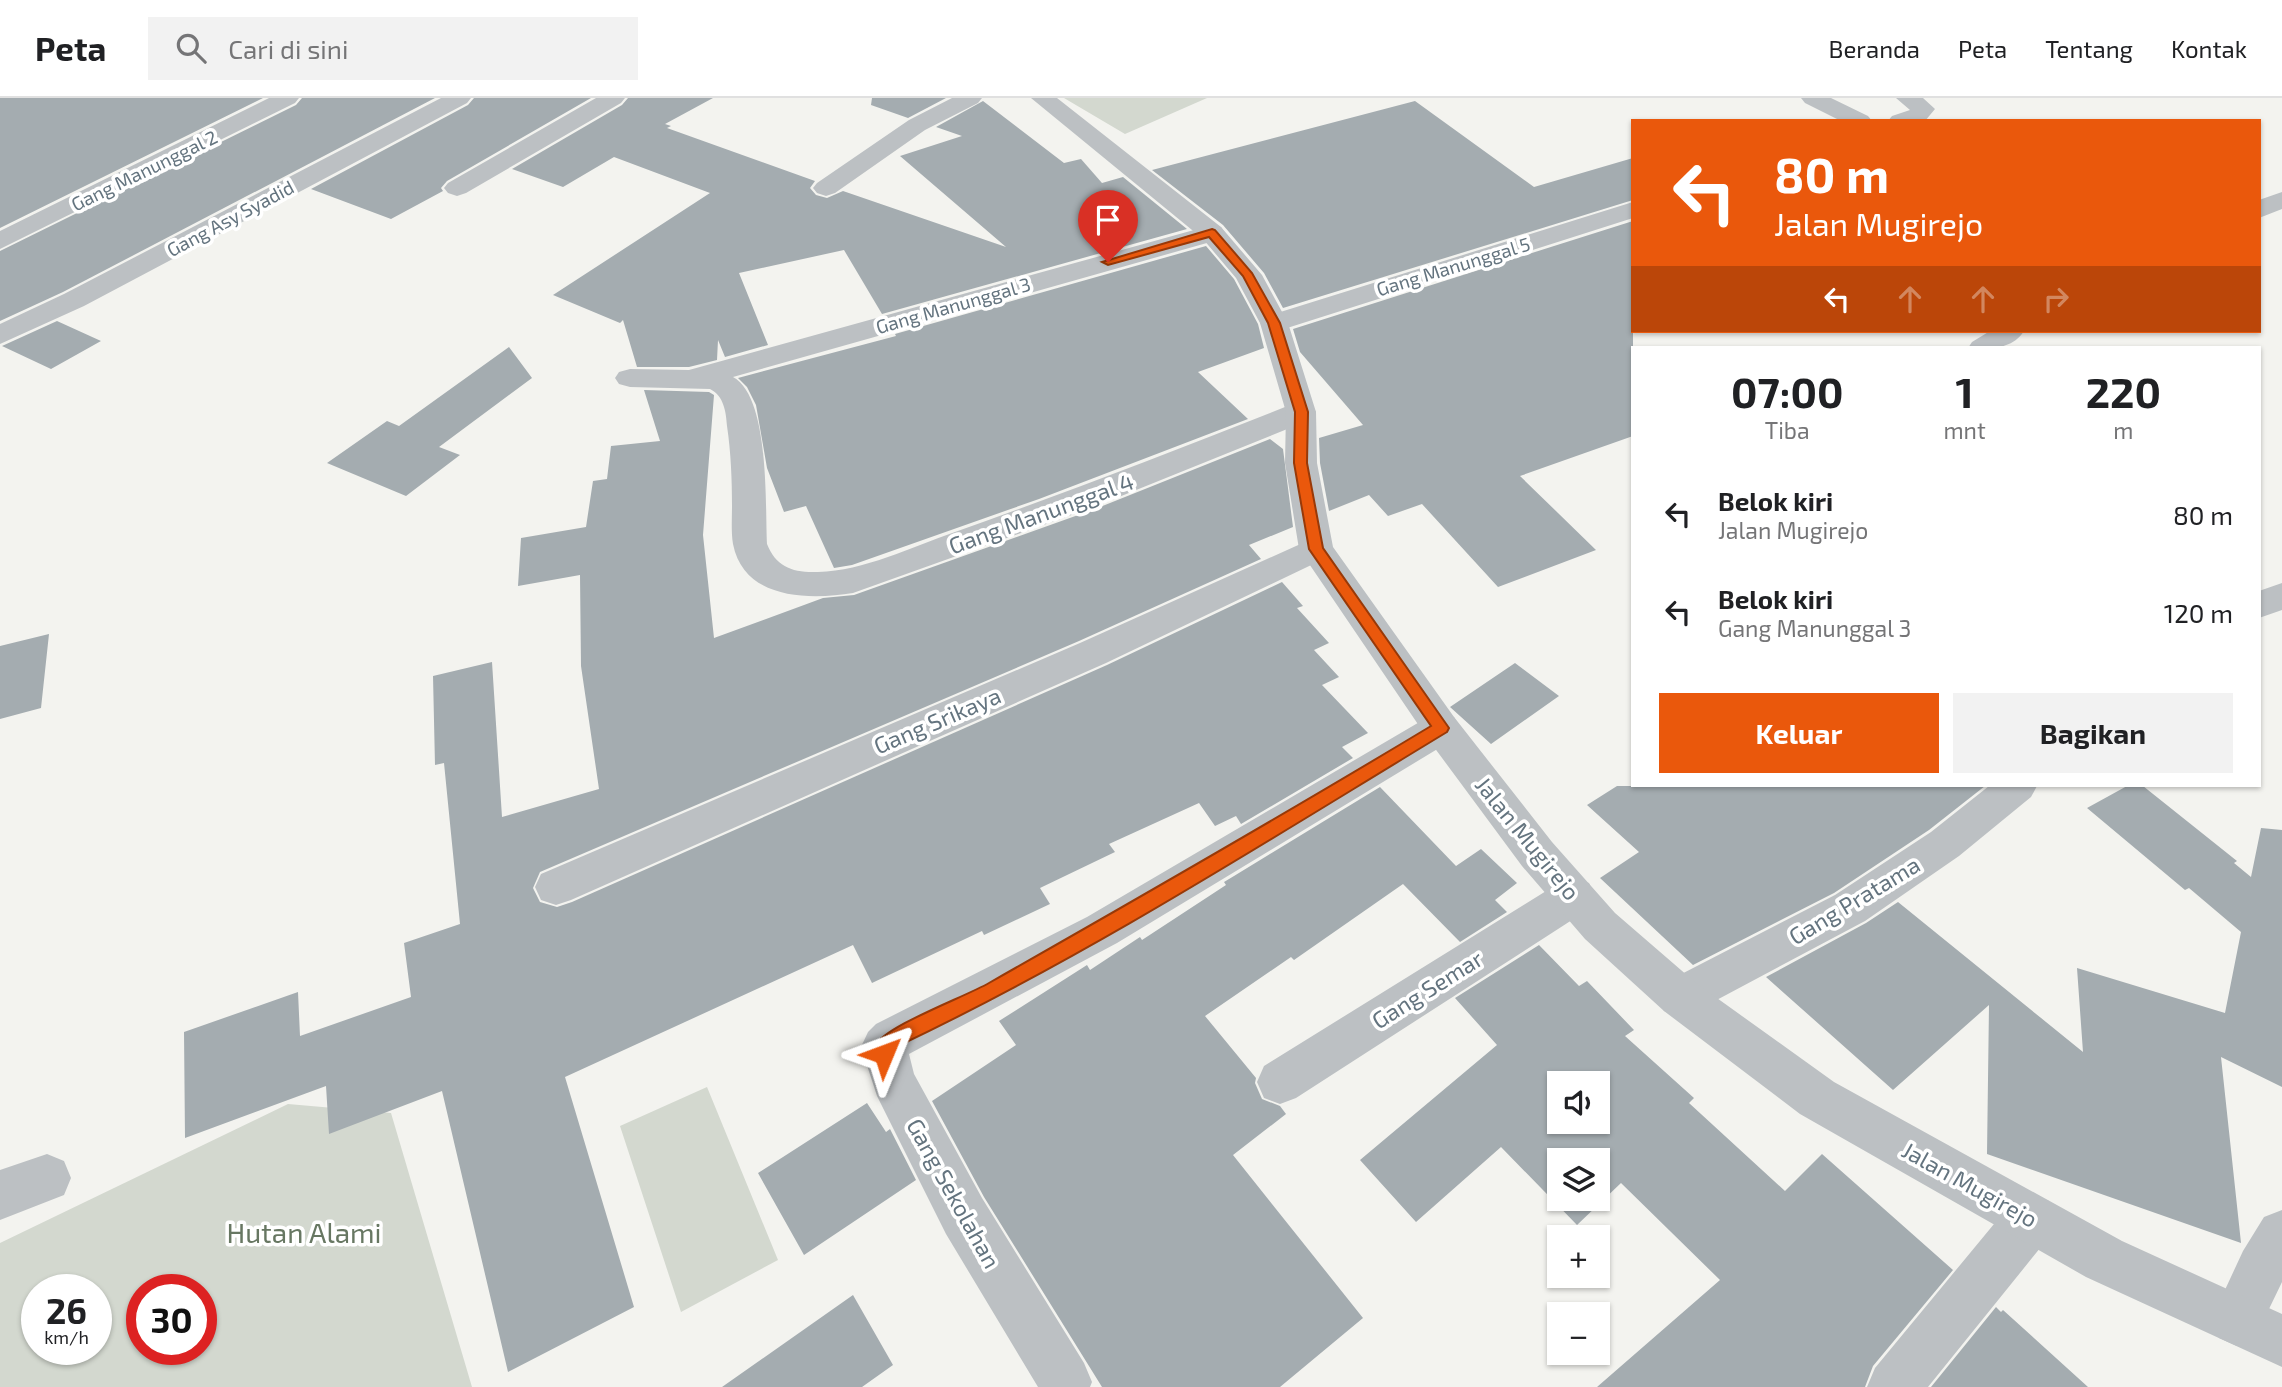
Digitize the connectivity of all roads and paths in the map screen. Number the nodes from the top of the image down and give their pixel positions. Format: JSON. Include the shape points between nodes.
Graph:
{"nodes":[{"id":1,"x":288,"y":98,"type":"edge"},
{"id":2,"x":459,"y":98,"type":"edge"},
{"id":3,"x":613,"y":98,"type":"edge"},
{"id":4,"x":970,"y":98,"type":"edge"},
{"id":5,"x":1043,"y":98,"type":"edge"},
{"id":6,"x":1813,"y":98,"type":"edge"},
{"id":7,"x":1908,"y":98,"type":"edge"},
{"id":8,"x":1856,"y":119,"type":"edge"},
{"id":9,"x":1906,"y":119,"type":"edge"},
{"id":10,"x":457,"y":188,"type":"dead end"},
{"id":11,"x":826,"y":188,"type":"dead end"},
{"id":12,"x":2282,"y":200,"type":"edge"},
{"id":13,"x":2261,"y":209,"type":"edge"},
{"id":14,"x":1631,"y":211,"type":"edge"},
{"id":15,"x":1212,"y":233,"type":"junction"},
{"id":16,"x":0,"y":241,"type":"edge"},
{"id":17,"x":1274,"y":323,"type":"junction"},
{"id":18,"x":2007,"y":333,"type":"edge"},
{"id":19,"x":0,"y":335,"type":"edge"},
{"id":20,"x":1985,"y":346,"type":"edge"},
{"id":21,"x":630,"y":377,"type":"dead end"},
{"id":22,"x":695,"y":378,"type":"junction"},
{"id":23,"x":1301,"y":412,"type":"junction"},
{"id":24,"x":1316,"y":549,"type":"junction"},
{"id":25,"x":775,"y":577,"type":"joint"},
{"id":26,"x":2282,"y":596,"type":"edge"},
{"id":27,"x":2261,"y":604,"type":"edge"},
{"id":28,"x":1441,"y":728,"type":"junction"},
{"id":29,"x":2016,"y":787,"type":"edge"},
{"id":30,"x":556,"y":887,"type":"dead end"},
{"id":31,"x":1574,"y":896,"type":"junction"},
{"id":32,"x":1680,"y":998,"type":"junction"},
{"id":33,"x":1280,"y":1082,"type":"dead end"},
{"id":34,"x":47,"y":1178,"type":"dead end"},
{"id":35,"x":0,"y":1195,"type":"edge"},
{"id":36,"x":2031,"y":1219,"type":"junction"},
{"id":37,"x":2282,"y":1235,"type":"edge"},
{"id":38,"x":2237,"y":1320,"type":"junction"},
{"id":39,"x":2282,"y":1341,"type":"edge"},
{"id":40,"x":1065,"y":1382,"type":"dead end"},
{"id":41,"x":1894,"y":1387,"type":"edge"}],
"edges":[{"from":1,"to":16,"type":"street","name":"Gang Manunggal 2"},
{"from":2,"to":19,"type":"street","name":"Gang Asy Syadid"},
{"from":3,"to":10,"type":"street"},
{"from":4,"to":11,"type":"street","via":[[917,125]]},
{"from":5,"to":15,"type":"street","name":"Jalan Mugirejo"},
{"from":6,"to":8,"type":"street"},
{"from":7,"to":9,"type":"street","via":[[1923,109]]},
{"from":12,"to":13,"type":"street"},
{"from":14,"to":17,"type":"street","name":"Gang Manunggal 5"},
{"from":15,"to":17,"type":"street","name":"Jalan Mugirejo","via":[[1248,275]]},
{"from":15,"to":22,"type":"street","name":"Gang Manunggal 3"},
{"from":17,"to":23,"type":"street","name":"Jalan Mugirejo"},
{"from":18,"to":20,"type":"street"},
{"from":21,"to":22,"type":"street","name":"Gang Manunggal 3"},
{"from":22,"to":25,"type":"street","name":"Gang Manunggal 3","via":[[726,384],[735,393],[742,421],[750,544],[757,563]]},
{"from":23,"to":24,"type":"street","name":"Jalan Mugirejo","via":[[1301,463]]},
{"from":23,"to":25,"type":"street","name":"Gang Manunggal 4","via":[[1082,499],[853,582],[824,586]]},
{"from":24,"to":28,"type":"street","name":"Jalan Mugirejo"},
{"from":24,"to":30,"type":"street","name":"Gang Srikaya","via":[[1093,653]]},
{"from":26,"to":27,"type":"street"},
{"from":28,"to":31,"type":"street","name":"Jalan Mugirejo"},
{"from":28,"to":40,"type":"street","name":"Gang Sekolahan","via":[[993,991],[884,1047],[893,1080],[964,1216]]},
{"from":29,"to":32,"type":"street","name":"Gang Pratama","via":[[1945,844],[1850,908]]},
{"from":31,"to":32,"type":"street","name":"Jalan Mugirejo","via":[[1600,926]]},
{"from":31,"to":33,"type":"street","name":"Gang Semar"},
{"from":32,"to":36,"type":"street","name":"Jalan Mugirejo","via":[[1817,1098]]},
{"from":34,"to":35,"type":"street"},
{"from":36,"to":38,"type":"street","name":"Jalan Mugirejo","via":[[2104,1259]]},
{"from":36,"to":41,"type":"street"},
{"from":37,"to":38,"type":"street"},
{"from":38,"to":39,"type":"street","name":"Jalan Mugirejo"}]}
